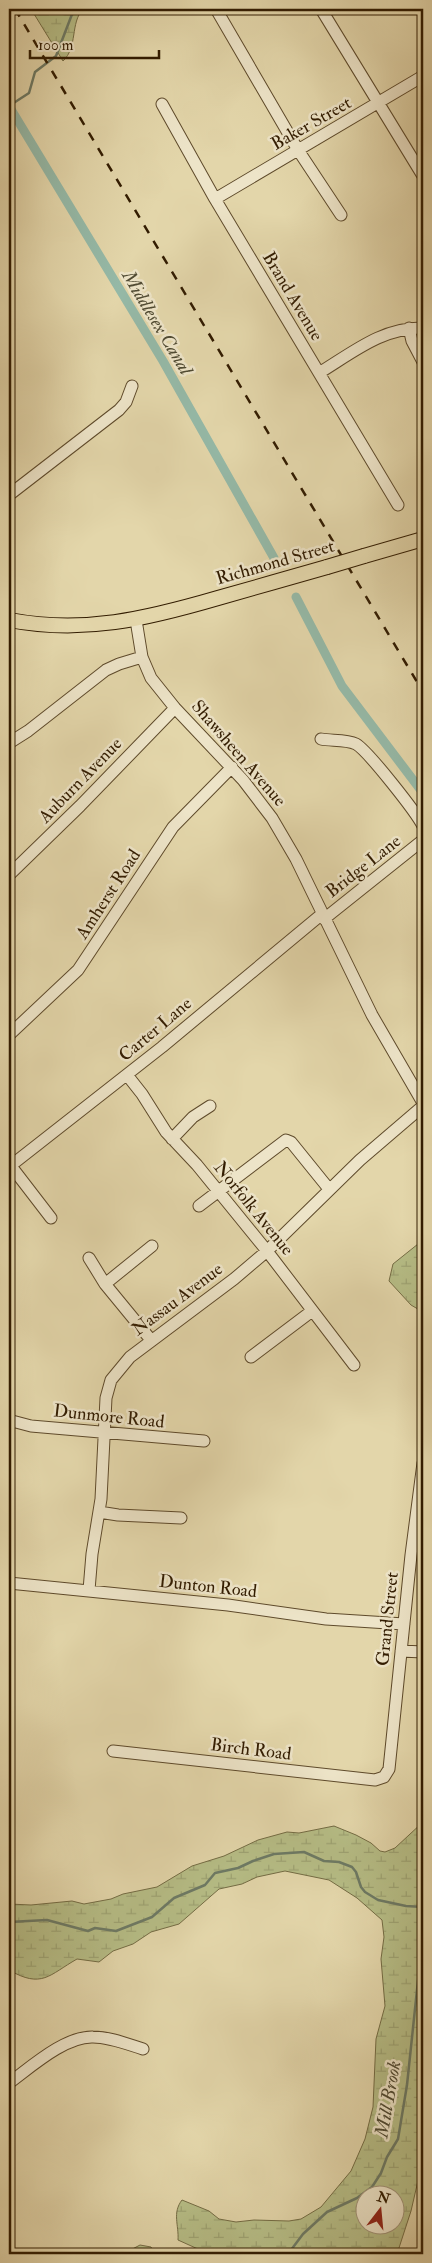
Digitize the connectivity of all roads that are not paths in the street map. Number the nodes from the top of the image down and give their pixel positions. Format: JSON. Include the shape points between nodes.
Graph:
{"nodes":[{"id":1,"x":216,"y":9,"type":"edge"},
{"id":2,"x":321,"y":9,"type":"edge"},
{"id":3,"x":423,"y":76,"type":"edge"},
{"id":4,"x":378,"y":103,"type":"junction"},
{"id":5,"x":162,"y":104,"type":"dead end"},
{"id":6,"x":298,"y":150,"type":"junction"},
{"id":7,"x":423,"y":176,"type":"edge"},
{"id":8,"x":215,"y":199,"type":"junction"},
{"id":9,"x":341,"y":215,"type":"dead end"},
{"id":10,"x":408,"y":328,"type":"junction"},
{"id":11,"x":423,"y":328,"type":"edge"},
{"id":12,"x":423,"y":362,"type":"edge"},
{"id":13,"x":319,"y":373,"type":"junction"},
{"id":14,"x":132,"y":386,"type":"dead end"},
{"id":15,"x":9,"y":495,"type":"edge"},
{"id":16,"x":398,"y":505,"type":"dead end"},
{"id":17,"x":423,"y":539,"type":"edge"},
{"id":18,"x":9,"y":620,"type":"edge"},
{"id":19,"x":136,"y":620,"type":"junction"},
{"id":20,"x":142,"y":657,"type":"junction"},
{"id":21,"x":175,"y":708,"type":"junction"},
{"id":22,"x":321,"y":740,"type":"dead end"},
{"id":23,"x":9,"y":744,"type":"edge"},
{"id":24,"x":232,"y":767,"type":"junction"},
{"id":25,"x":423,"y":826,"type":"edge"},
{"id":26,"x":423,"y":840,"type":"edge"},
{"id":27,"x":9,"y":875,"type":"edge"},
{"id":28,"x":323,"y":916,"type":"junction"},
{"id":29,"x":9,"y":1034,"type":"edge"},
{"id":30,"x":127,"y":1075,"type":"junction"},
{"id":31,"x":423,"y":1104,"type":"edge"},
{"id":32,"x":210,"y":1106,"type":"dead end"},
{"id":33,"x":172,"y":1139,"type":"junction"},
{"id":34,"x":10,"y":1167,"type":"edge"},
{"id":35,"x":329,"y":1189,"type":"junction"},
{"id":36,"x":218,"y":1191,"type":"junction"},
{"id":37,"x":199,"y":1206,"type":"dead end"},
{"id":38,"x":51,"y":1218,"type":"dead end"},
{"id":39,"x":152,"y":1246,"type":"dead end"},
{"id":40,"x":267,"y":1251,"type":"junction"},
{"id":41,"x":89,"y":1258,"type":"dead end"},
{"id":42,"x":105,"y":1284,"type":"junction"},
{"id":43,"x":312,"y":1311,"type":"junction"},
{"id":44,"x":151,"y":1340,"type":"junction"},
{"id":45,"x":251,"y":1357,"type":"dead end"},
{"id":46,"x":354,"y":1365,"type":"dead end"},
{"id":47,"x":12,"y":1420,"type":"dead end"},
{"id":48,"x":104,"y":1433,"type":"junction"},
{"id":49,"x":204,"y":1441,"type":"dead end"},
{"id":50,"x":423,"y":1463,"type":"edge"},
{"id":51,"x":99,"y":1512,"type":"junction"},
{"id":52,"x":181,"y":1518,"type":"dead end"},
{"id":53,"x":9,"y":1583,"type":"edge"},
{"id":54,"x":89,"y":1590,"type":"junction"},
{"id":55,"x":404,"y":1624,"type":"junction"},
{"id":56,"x":401,"y":1651,"type":"junction"},
{"id":57,"x":423,"y":1652,"type":"edge"},
{"id":58,"x":114,"y":1751,"type":"dead end"},
{"id":59,"x":384,"y":1777,"type":"joint"},
{"id":60,"x":143,"y":2049,"type":"dead end"},
{"id":61,"x":9,"y":2083,"type":"edge"}],
"edges":[{"from":1,"to":6,"type":"street"},
{"from":2,"to":4,"type":"street"},
{"from":3,"to":4,"type":"street","name":"Baker Street"},
{"from":4,"to":6,"type":"street","name":"Baker Street"},
{"from":4,"to":7,"type":"street"},
{"from":5,"to":8,"type":"street","name":"Brand Avenue"},
{"from":6,"to":8,"type":"street","name":"Baker Street"},
{"from":6,"to":9,"type":"street"},
{"from":8,"to":13,"type":"street","name":"Brand Avenue"},
{"from":10,"to":11,"type":"street"},
{"from":10,"to":12,"type":"street"},
{"from":10,"to":13,"type":"street","via":[[384,334]]},
{"from":13,"to":16,"type":"street","name":"Brand Avenue"},
{"from":14,"to":15,"type":"street","via":[[126,402],[115,413]]},
{"from":17,"to":19,"type":"main road","name":"Richmond Street","bridge":true},
{"from":18,"to":19,"type":"main road","via":[[74,626]]},
{"from":19,"to":20,"type":"street","name":"Shawsheen Avenue"},
{"from":20,"to":21,"type":"street","name":"Shawsheen Avenue","via":[[151,678]]},
{"from":20,"to":23,"type":"street","via":[[106,670]]},
{"from":21,"to":24,"type":"street","name":"Shawsheen Avenue"},
{"from":21,"to":27,"type":"street","name":"Auburn Avenue"},
{"from":22,"to":25,"type":"street","via":[[359,746]]},
{"from":24,"to":28,"type":"street","name":"Shawsheen Avenue","via":[[281,832]]},
{"from":24,"to":29,"type":"street","name":"Amherst Road","via":[[173,827],[78,970]]},
{"from":26,"to":28,"type":"street","name":"Bridge Lane"},
{"from":28,"to":30,"type":"street","name":"Carter Lane"},
{"from":28,"to":31,"type":"street","name":"Shawsheen Avenue","via":[[376,1022]]},
{"from":30,"to":33,"type":"street","name":"Norfolk Avenue"},
{"from":30,"to":34,"type":"street","name":"Carter Lane"},
{"from":31,"to":35,"type":"street","name":"Nassau Avenue"},
{"from":32,"to":33,"type":"street","via":[[193,1117]]},
{"from":33,"to":36,"type":"street","name":"Norfolk Avenue"},
{"from":34,"to":38,"type":"street"},
{"from":35,"to":36,"type":"street","via":[[286,1140]]},
{"from":35,"to":40,"type":"street","name":"Nassau Avenue"},
{"from":36,"to":37,"type":"street"},
{"from":36,"to":40,"type":"street","name":"Norfolk Avenue"},
{"from":39,"to":42,"type":"street"},
{"from":40,"to":43,"type":"street","name":"Norfolk Avenue"},
{"from":40,"to":44,"type":"street","name":"Nassau Avenue","via":[[234,1280]]},
{"from":41,"to":42,"type":"street"},
{"from":42,"to":44,"type":"street"},
{"from":43,"to":45,"type":"street"},
{"from":43,"to":46,"type":"street","name":"Norfolk Avenue"},
{"from":44,"to":48,"type":"street","name":"Nassau Avenue","via":[[122,1364],[111,1380],[106,1398]]},
{"from":47,"to":48,"type":"street","name":"Dunmore Road","via":[[32,1426]]},
{"from":48,"to":49,"type":"street","name":"Dunmore Road"},
{"from":48,"to":51,"type":"street","name":"Nassau Avenue"},
{"from":50,"to":55,"type":"street","name":"Grand Street"},
{"from":51,"to":52,"type":"street","via":[[118,1516]]},
{"from":51,"to":54,"type":"street","name":"Nassau Avenue"},
{"from":53,"to":54,"type":"street","name":"Dunton Road"},
{"from":54,"to":55,"type":"street","name":"Dunton Road","via":[[313,1618]]},
{"from":55,"to":56,"type":"street","name":"Grand Street"},
{"from":56,"to":57,"type":"street"},
{"from":56,"to":59,"type":"street","name":"Grand Street","via":[[389,1769]]},
{"from":58,"to":59,"type":"street","name":"Birch Road","via":[[375,1780]]},
{"from":60,"to":61,"type":"street","via":[[101,2037],[83,2037],[62,2046]]}]}
